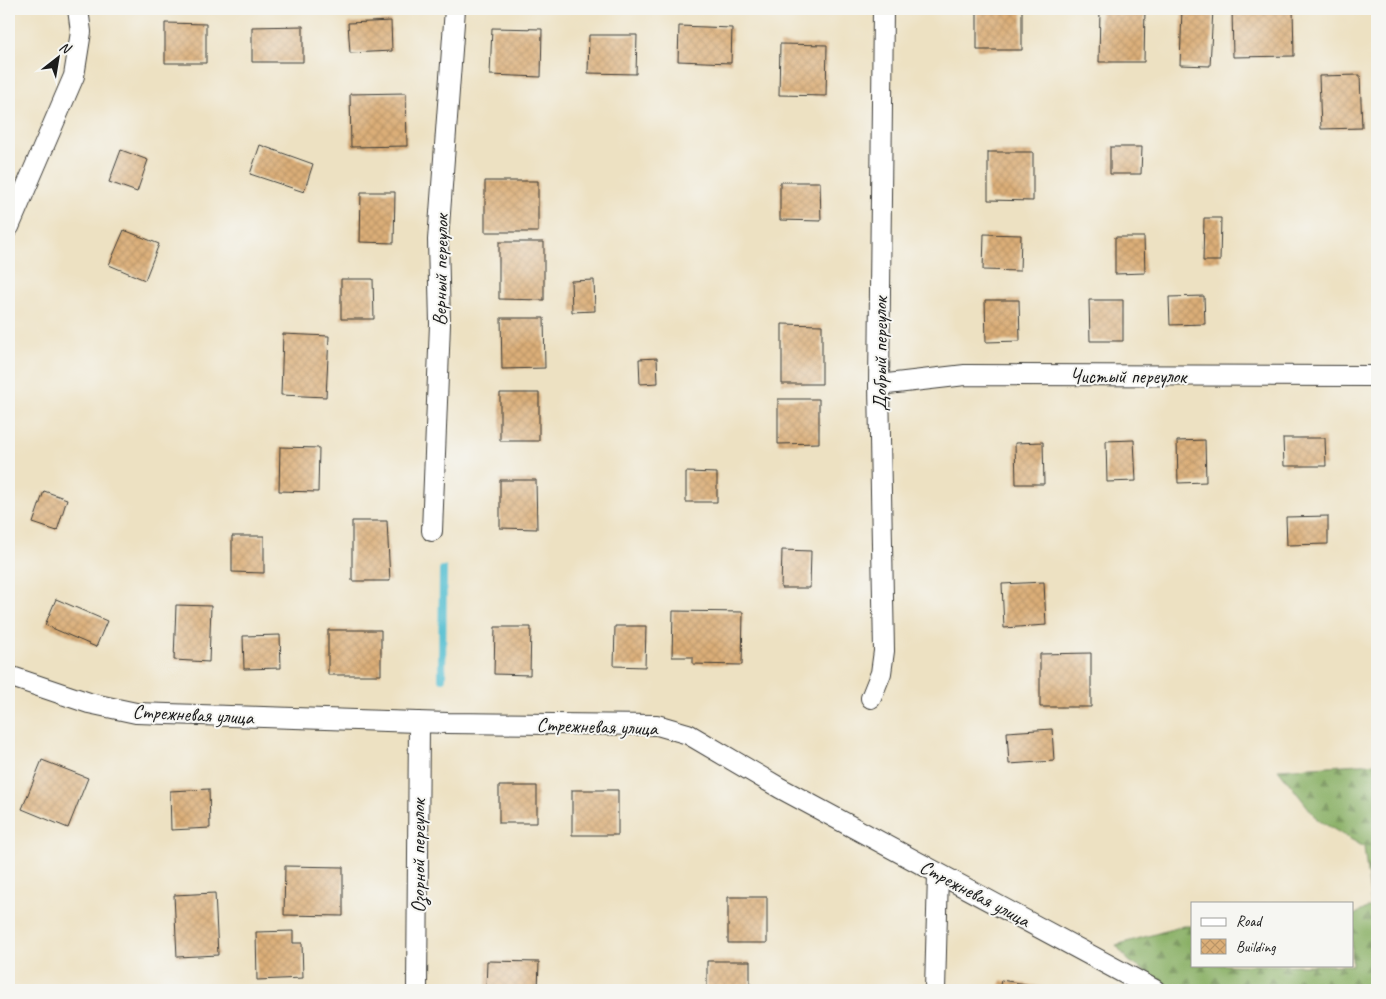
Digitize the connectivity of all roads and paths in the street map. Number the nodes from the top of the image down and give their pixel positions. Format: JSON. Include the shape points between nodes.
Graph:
{"nodes":[{"id":1,"x":78,"y":9,"type":"edge"},
{"id":2,"x":455,"y":9,"type":"edge"},
{"id":3,"x":882,"y":9,"type":"edge"},
{"id":4,"x":9,"y":227,"type":"edge"},
{"id":5,"x":1377,"y":376,"type":"edge"},
{"id":6,"x":879,"y":386,"type":"junction"},
{"id":7,"x":432,"y":531,"type":"dead end"},
{"id":8,"x":9,"y":676,"type":"edge"},
{"id":9,"x":871,"y":698,"type":"dead end"},
{"id":10,"x":419,"y":722,"type":"junction"},
{"id":11,"x":938,"y":874,"type":"junction"},
{"id":12,"x":417,"y":990,"type":"edge"},
{"id":13,"x":935,"y":990,"type":"edge"},
{"id":14,"x":1155,"y":990,"type":"edge"}],
"edges":[{"from":1,"to":4,"type":"street","via":[[82,32],[74,76]]},
{"from":2,"to":7,"type":"street","name":"Верный переулок","via":[[438,240],[440,324]]},
{"from":3,"to":6,"type":"street","name":"Добрый переулок"},
{"from":5,"to":6,"type":"street","name":"Чистый переулок","via":[[965,375]]},
{"from":6,"to":9,"type":"street","name":"Добрый переулок","via":[[884,651],[881,673]]},
{"from":8,"to":10,"type":"street","name":"Стрежневая улица","via":[[89,703],[136,713]]},
{"from":10,"to":11,"type":"street","name":"Стрежневая улица","via":[[657,725],[688,734]]},
{"from":10,"to":12,"type":"street","name":"Озорной переулок"},
{"from":11,"to":13,"type":"street"},
{"from":11,"to":14,"type":"street","name":"Стрежневая улица"}]}
